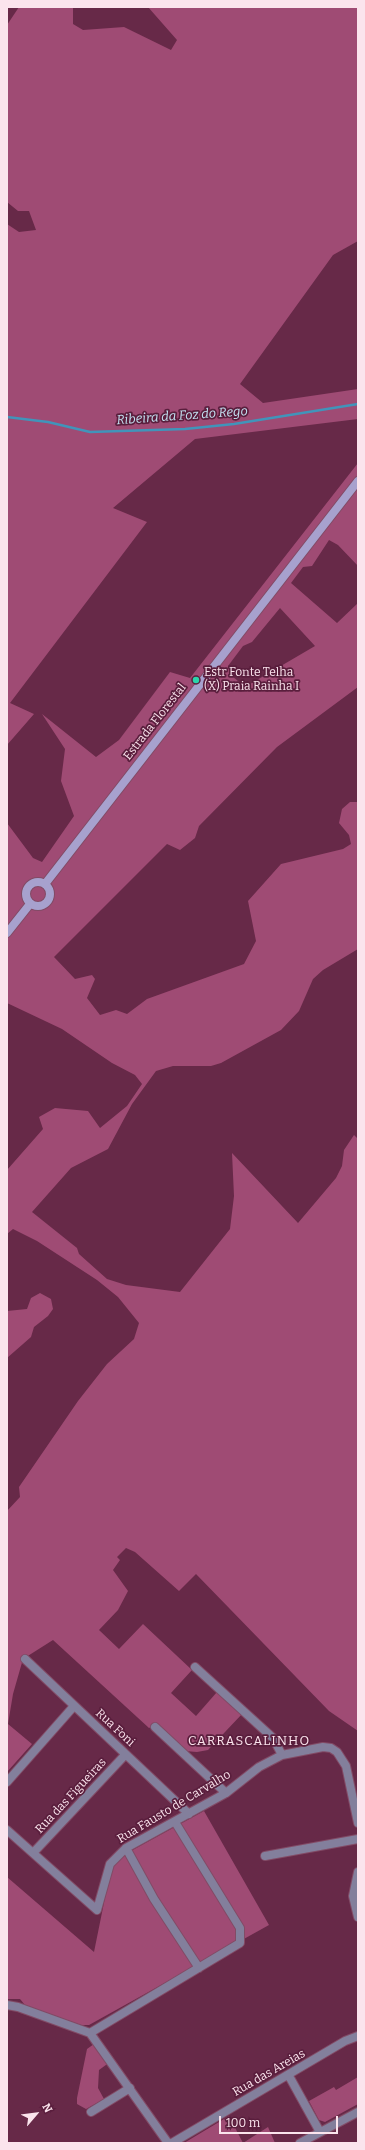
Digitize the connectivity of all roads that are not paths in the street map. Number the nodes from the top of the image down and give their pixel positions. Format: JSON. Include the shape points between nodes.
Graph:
{"nodes":[{"id":1,"x":358,"y":481,"type":"edge"},
{"id":2,"x":45,"y":884,"type":"junction"},
{"id":3,"x":30,"y":904,"type":"junction"},
{"id":4,"x":7,"y":933,"type":"edge"},
{"id":5,"x":25,"y":1659,"type":"dead end"},
{"id":6,"x":195,"y":1667,"type":"dead end"},
{"id":7,"x":74,"y":1706,"type":"junction"},
{"id":8,"x":155,"y":1728,"type":"dead end"},
{"id":9,"x":125,"y":1755,"type":"junction"},
{"id":10,"x":282,"y":1755,"type":"junction"},
{"id":11,"x":7,"y":1782,"type":"edge"},
{"id":12,"x":226,"y":1793,"type":"junction"},
{"id":13,"x":189,"y":1814,"type":"junction"},
{"id":14,"x":175,"y":1822,"type":"junction"},
{"id":15,"x":358,"y":1823,"type":"edge"},
{"id":16,"x":7,"y":1830,"type":"edge"},
{"id":17,"x":358,"y":1839,"type":"edge"},
{"id":18,"x":126,"y":1848,"type":"junction"},
{"id":19,"x":33,"y":1853,"type":"junction"},
{"id":20,"x":265,"y":1856,"type":"dead end"},
{"id":21,"x":358,"y":1874,"type":"edge"},
{"id":22,"x":358,"y":1917,"type":"edge"},
{"id":23,"x":199,"y":1968,"type":"junction"},
{"id":24,"x":7,"y":2005,"type":"edge"},
{"id":25,"x":90,"y":2033,"type":"junction"},
{"id":26,"x":358,"y":2036,"type":"edge"},
{"id":27,"x":289,"y":2076,"type":"junction"},
{"id":28,"x":130,"y":2088,"type":"junction"},
{"id":29,"x":91,"y":2112,"type":"dead end"},
{"id":30,"x":358,"y":2112,"type":"edge"},
{"id":31,"x":320,"y":2132,"type":"junction"},
{"id":32,"x":168,"y":2143,"type":"edge"},
{"id":33,"x":172,"y":2143,"type":"edge"},
{"id":34,"x":300,"y":2143,"type":"edge"}],
"edges":[{"from":1,"to":2,"type":"main road","name":"Estrada Florestal"},
{"from":2,"to":3,"type":"main road","via":[[30,884],[26,890],[26,898]]},
{"from":2,"to":3,"type":"main road","via":[[50,891],[45,904],[37,907]]},
{"from":3,"to":4,"type":"main road"},
{"from":5,"to":7,"type":"street","name":"Rua Foni"},
{"from":6,"to":10,"type":"street","via":[[273,1738]]},
{"from":7,"to":9,"type":"street","name":"Rua Foni"},
{"from":7,"to":11,"type":"street"},
{"from":8,"to":12,"type":"street"},
{"from":9,"to":13,"type":"street","name":"Rua Foni"},
{"from":9,"to":19,"type":"street","name":"Rua das Figueiras"},
{"from":10,"to":12,"type":"street","name":"Rua Fausto de Carvalho","via":[[259,1767]]},
{"from":10,"to":15,"type":"street","name":"Rua Fausto de Carvalho","via":[[323,1747],[338,1752],[347,1770]]},
{"from":12,"to":13,"type":"street","name":"Rua Fausto de Carvalho"},
{"from":13,"to":14,"type":"street","name":"Rua Fausto de Carvalho"},
{"from":14,"to":18,"type":"street","name":"Rua Fausto de Carvalho"},
{"from":14,"to":23,"type":"street","via":[[240,1928],[240,1943]]},
{"from":16,"to":19,"type":"street"},
{"from":17,"to":20,"type":"street"},
{"from":18,"to":19,"type":"street","name":"Rua Fausto de Carvalho","via":[[110,1864],[97,1910]]},
{"from":18,"to":23,"type":"street","via":[[154,1899]]},
{"from":21,"to":22,"type":"street","via":[[353,1896]]},
{"from":23,"to":25,"type":"street"},
{"from":24,"to":25,"type":"street"},
{"from":25,"to":28,"type":"street"},
{"from":26,"to":27,"type":"street","name":"Rua das Areias","via":[[345,2041]]},
{"from":27,"to":31,"type":"street"},
{"from":27,"to":33,"type":"street","name":"Rua das Areias"},
{"from":28,"to":29,"type":"street"},
{"from":28,"to":32,"type":"street"},
{"from":30,"to":31,"type":"street"},
{"from":31,"to":34,"type":"street"}]}
